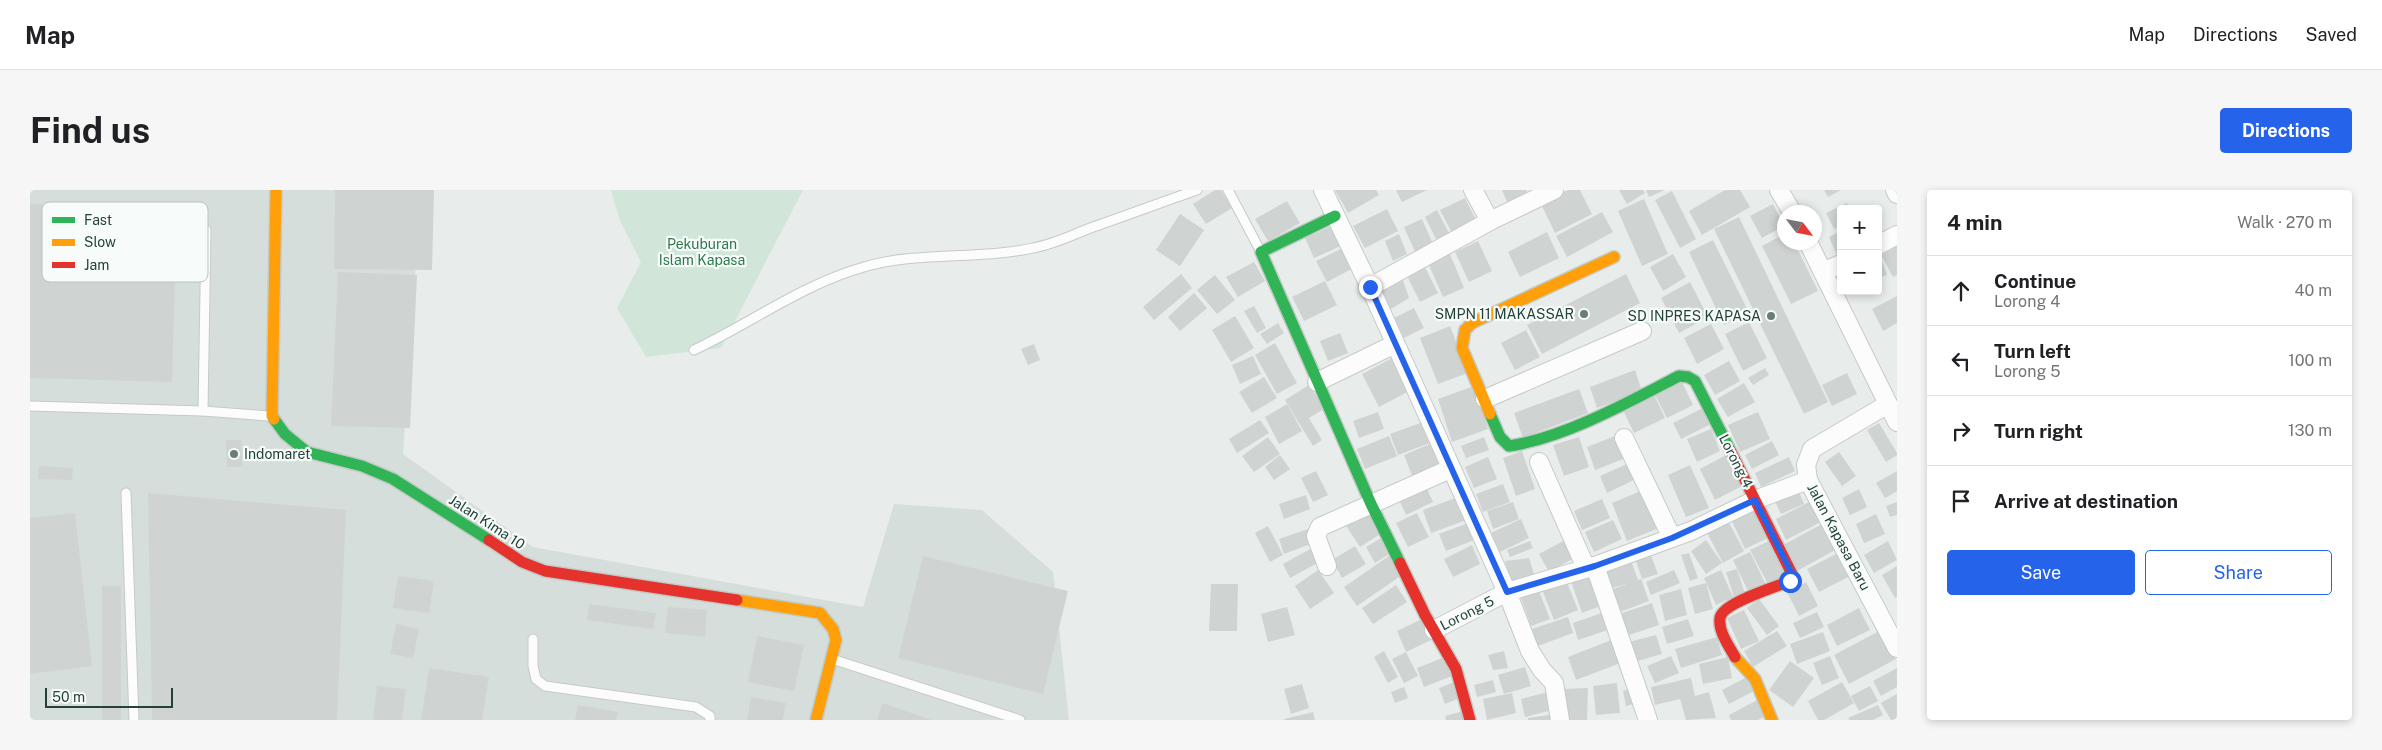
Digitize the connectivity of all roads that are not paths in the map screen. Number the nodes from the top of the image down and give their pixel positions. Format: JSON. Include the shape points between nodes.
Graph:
{"nodes":[{"id":1,"x":276,"y":190,"type":"edge"},
{"id":2,"x":1197,"y":190,"type":"edge"},
{"id":3,"x":1228,"y":190,"type":"edge"},
{"id":4,"x":1323,"y":190,"type":"edge"},
{"id":5,"x":1473,"y":190,"type":"edge"},
{"id":6,"x":1554,"y":190,"type":"edge"},
{"id":7,"x":1779,"y":190,"type":"edge"},
{"id":8,"x":1895,"y":190,"type":"edge"},
{"id":9,"x":1897,"y":194,"type":"edge"},
{"id":10,"x":1788,"y":205,"type":"edge"},
{"id":11,"x":1335,"y":216,"type":"junction"},
{"id":12,"x":1490,"y":221,"type":"junction"},
{"id":13,"x":1897,"y":235,"type":"edge"},
{"id":14,"x":1882,"y":243,"type":"edge"},
{"id":15,"x":1812,"y":250,"type":"edge"},
{"id":16,"x":1261,"y":252,"type":"junction"},
{"id":17,"x":1614,"y":257,"type":"dead end"},
{"id":18,"x":1837,"y":266,"type":"edge"},
{"id":19,"x":1823,"y":272,"type":"junction"},
{"id":20,"x":205,"y":282,"type":"edge"},
{"id":21,"x":1370,"y":287,"type":"junction"},
{"id":22,"x":1642,"y":331,"type":"dead end"},
{"id":23,"x":1395,"y":344,"type":"junction"},
{"id":24,"x":694,"y":350,"type":"dead end"},
{"id":25,"x":1317,"y":382,"type":"junction"},
{"id":26,"x":1485,"y":399,"type":"junction"},
{"id":27,"x":1888,"y":404,"type":"junction"},
{"id":28,"x":30,"y":406,"type":"edge"},
{"id":29,"x":203,"y":412,"type":"junction"},
{"id":30,"x":272,"y":416,"type":"junction"},
{"id":31,"x":1897,"y":422,"type":"edge"},
{"id":32,"x":1624,"y":438,"type":"dead end"},
{"id":33,"x":1539,"y":462,"type":"dead end"},
{"id":34,"x":1450,"y":469,"type":"junction"},
{"id":35,"x":1808,"y":480,"type":"junction"},
{"id":36,"x":126,"y":493,"type":"dead end"},
{"id":37,"x":1755,"y":500,"type":"junction"},
{"id":38,"x":1371,"y":504,"type":"junction"},
{"id":39,"x":1672,"y":538,"type":"junction"},
{"id":40,"x":1327,"y":566,"type":"dead end"},
{"id":41,"x":1591,"y":567,"type":"junction"},
{"id":42,"x":1507,"y":592,"type":"junction"},
{"id":43,"x":1434,"y":630,"type":"junction"},
{"id":44,"x":533,"y":639,"type":"dead end"},
{"id":45,"x":1897,"y":648,"type":"edge"},
{"id":46,"x":832,"y":659,"type":"junction"},
{"id":47,"x":134,"y":720,"type":"edge"},
{"id":48,"x":710,"y":720,"type":"edge"},
{"id":49,"x":816,"y":720,"type":"edge"},
{"id":50,"x":1020,"y":720,"type":"edge"},
{"id":51,"x":1470,"y":720,"type":"edge"},
{"id":52,"x":1560,"y":720,"type":"edge"},
{"id":53,"x":1648,"y":720,"type":"edge"},
{"id":54,"x":1772,"y":720,"type":"edge"}],
"edges":[{"from":1,"to":30,"type":"street"},
{"from":2,"to":24,"type":"lane","via":[[1065,240],[1031,249],[864,266],[810,287]]},
{"from":3,"to":16,"type":"lane"},
{"from":4,"to":11,"type":"street"},
{"from":5,"to":12,"type":"street"},
{"from":6,"to":12,"type":"street"},
{"from":7,"to":10,"type":"street"},
{"from":8,"to":9,"type":"street"},
{"from":11,"to":16,"type":"street"},
{"from":11,"to":21,"type":"street"},
{"from":12,"to":21,"type":"street"},
{"from":13,"to":14,"type":"street"},
{"from":15,"to":19,"type":"street"},
{"from":16,"to":25,"type":"street"},
{"from":17,"to":26,"type":"street","via":[[1472,323],[1465,330],[1462,348]]},
{"from":18,"to":19,"type":"street"},
{"from":19,"to":27,"type":"street"},
{"from":20,"to":29,"type":"lane"},
{"from":21,"to":23,"type":"street"},
{"from":22,"to":26,"type":"street"},
{"from":23,"to":25,"type":"street"},
{"from":23,"to":34,"type":"street"},
{"from":25,"to":38,"type":"street"},
{"from":26,"to":37,"type":"street","name":"Lorong 4","via":[[1500,437],[1509,446],[1530,443],[1613,410],[1679,376],[1688,377],[1695,381]]},
{"from":27,"to":31,"type":"street"},
{"from":27,"to":35,"type":"street","name":"Jalan Kapasa Baru","via":[[1812,449],[1806,465]]},
{"from":28,"to":29,"type":"lane"},
{"from":29,"to":30,"type":"lane"},
{"from":30,"to":46,"type":"street","name":"Jalan Kima 10","via":[[285,434],[307,452],[362,466],[393,479],[522,562],[546,571],[820,613],[833,629],[836,640]]},
{"from":32,"to":39,"type":"street"},
{"from":33,"to":41,"type":"street"},
{"from":34,"to":38,"type":"street"},
{"from":34,"to":42,"type":"street"},
{"from":35,"to":37,"type":"street","name":"Lorong 5"},
{"from":35,"to":45,"type":"street","name":"Jalan Kapasa Baru"},
{"from":36,"to":47,"type":"lane"},
{"from":37,"to":39,"type":"street","name":"Lorong 5"},
{"from":37,"to":54,"type":"street","name":"Lorong 4","via":[[1792,578],[1731,605],[1721,613],[1719,620],[1738,662],[1755,679]]},
{"from":38,"to":40,"type":"street","via":[[1317,530],[1316,536]]},
{"from":38,"to":43,"type":"street"},
{"from":39,"to":41,"type":"street","name":"Lorong 5"},
{"from":41,"to":42,"type":"street","name":"Lorong 5"},
{"from":41,"to":53,"type":"street"},
{"from":42,"to":43,"type":"street","name":"Lorong 5"},
{"from":42,"to":52,"type":"street","via":[[1530,651],[1554,683]]},
{"from":43,"to":51,"type":"street","via":[[1456,669]]},
{"from":44,"to":48,"type":"lane","via":[[536,679],[545,686],[696,707],[710,716]]},
{"from":46,"to":49,"type":"street","name":"Jalan Kima 10"},
{"from":46,"to":50,"type":"lane"}]}
